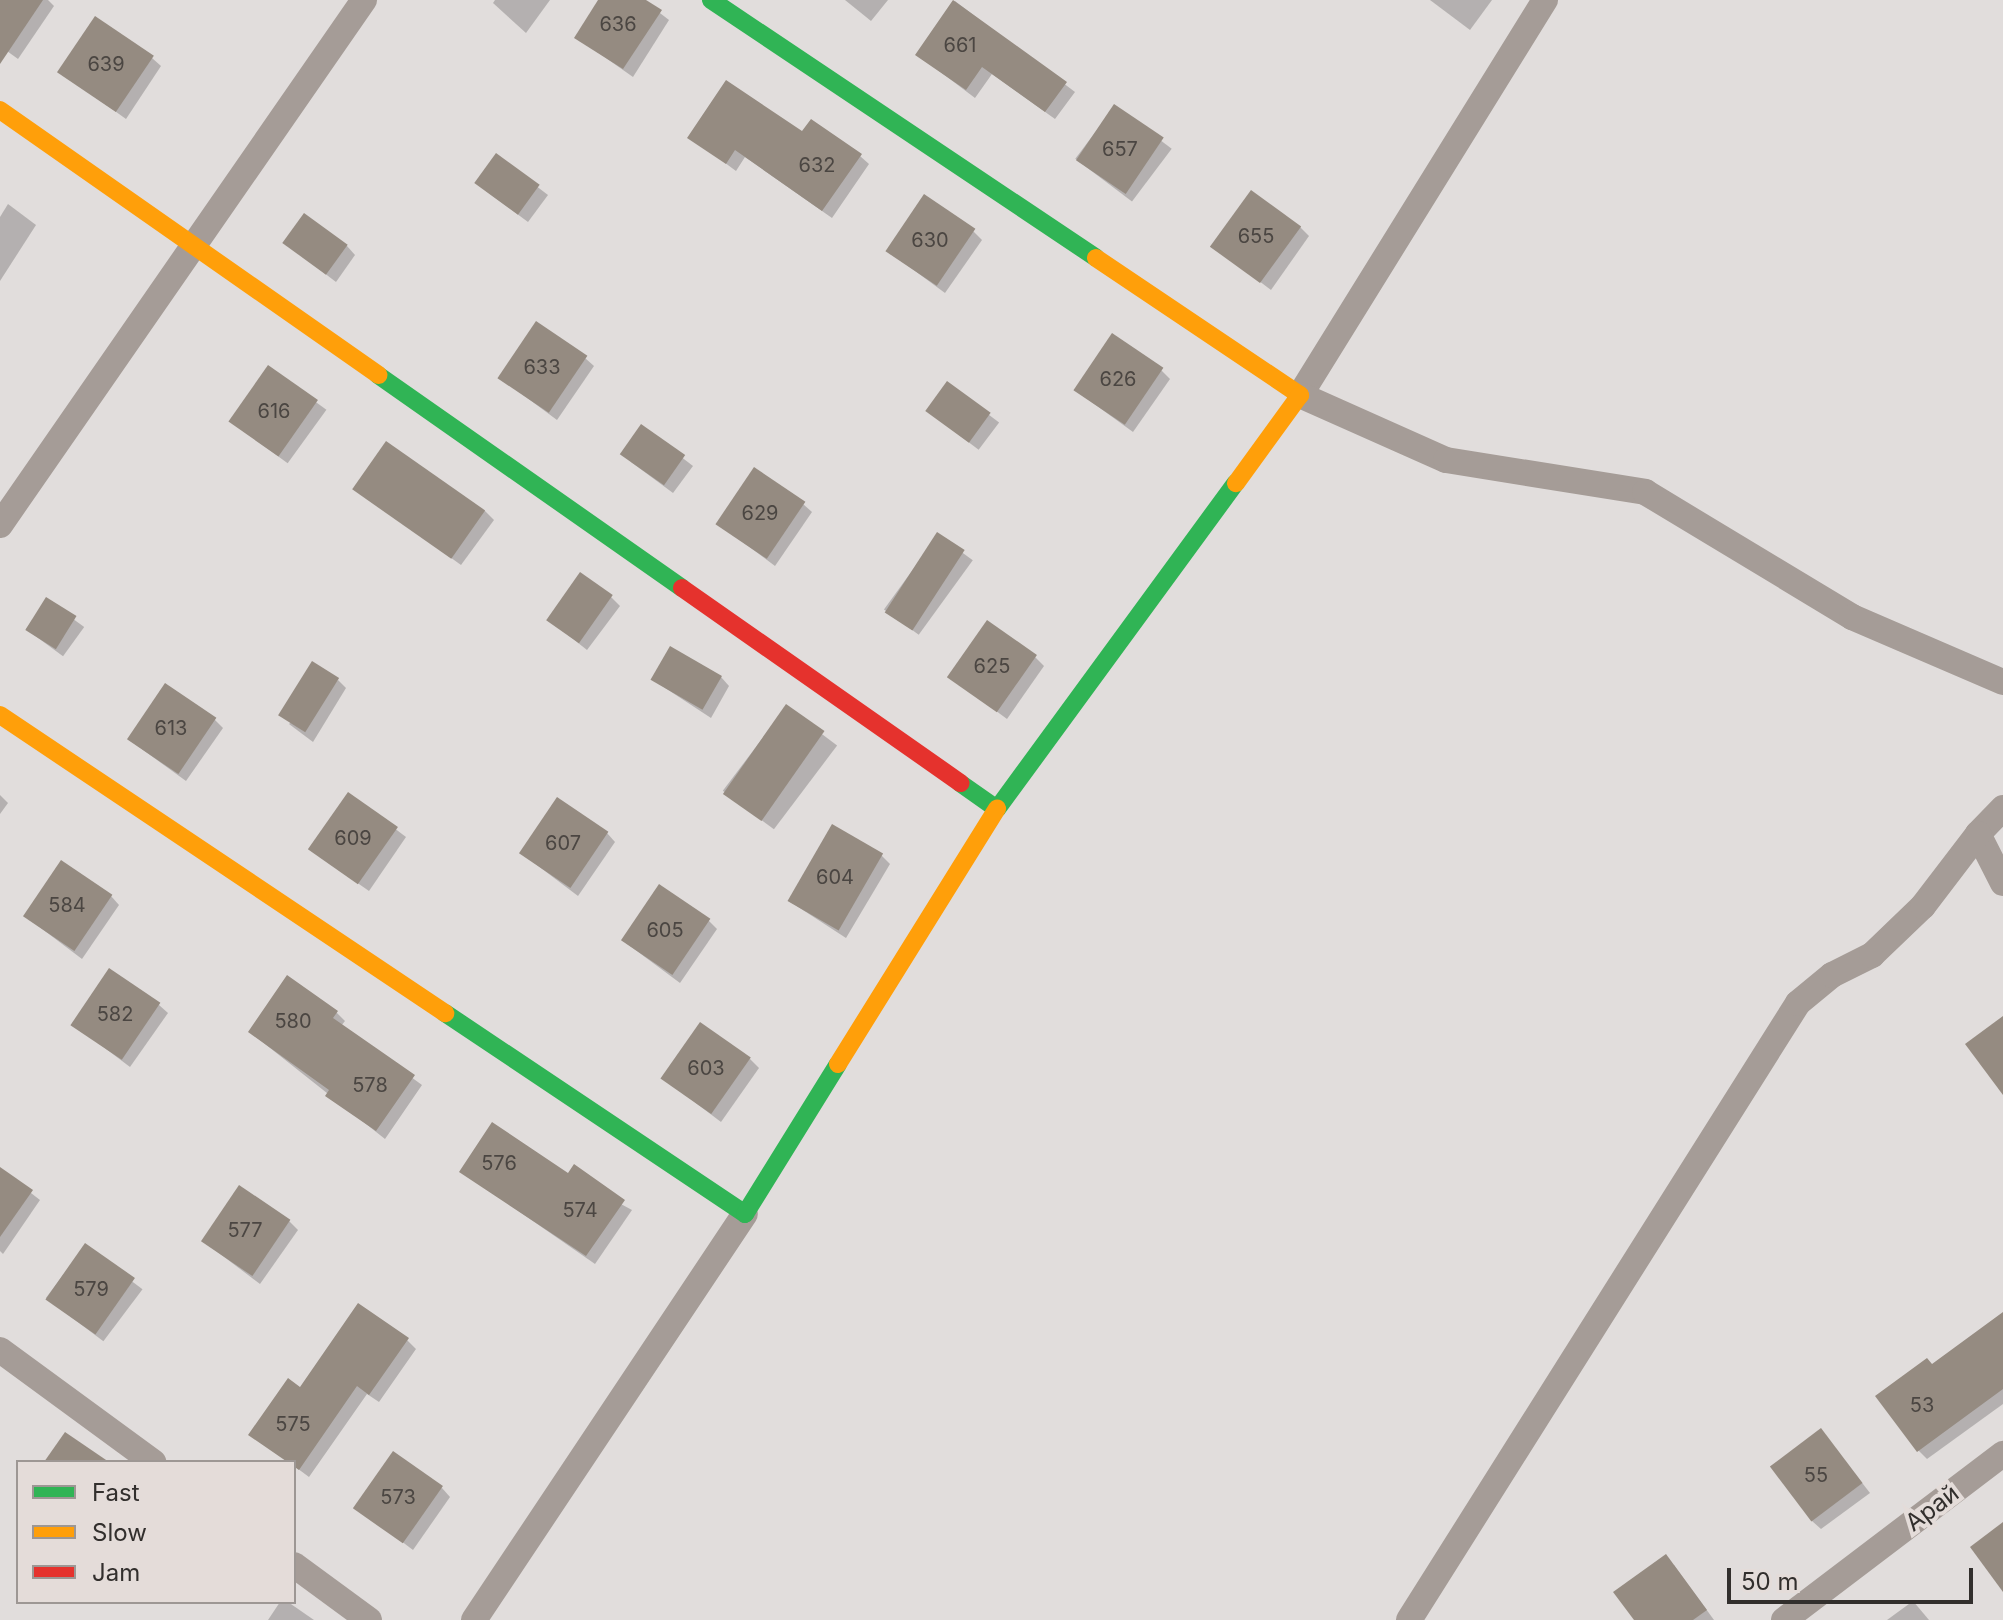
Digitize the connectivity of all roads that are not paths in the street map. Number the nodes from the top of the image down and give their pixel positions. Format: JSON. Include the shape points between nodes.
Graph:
{"nodes":[{"id":1,"x":364,"y":0,"type":"edge"},
{"id":2,"x":711,"y":0,"type":"edge"},
{"id":3,"x":1545,"y":0,"type":"edge"},
{"id":4,"x":0,"y":110,"type":"edge"},
{"id":5,"x":195,"y":249,"type":"junction"},
{"id":6,"x":1300,"y":395,"type":"junction"},
{"id":7,"x":0,"y":525,"type":"edge"},
{"id":8,"x":2003,"y":682,"type":"edge"},
{"id":9,"x":0,"y":715,"type":"edge"},
{"id":10,"x":2003,"y":808,"type":"edge"},
{"id":11,"x":997,"y":809,"type":"junction"},
{"id":12,"x":1978,"y":834,"type":"junction"},
{"id":13,"x":2002,"y":881,"type":"edge"},
{"id":14,"x":745,"y":1214,"type":"junction"},
{"id":15,"x":0,"y":1350,"type":"edge"},
{"id":16,"x":2003,"y":1454,"type":"edge"},
{"id":17,"x":150,"y":1460,"type":"edge"},
{"id":18,"x":296,"y":1566,"type":"edge"},
{"id":19,"x":369,"y":1620,"type":"edge"},
{"id":20,"x":474,"y":1620,"type":"edge"},
{"id":21,"x":1409,"y":1620,"type":"edge"},
{"id":22,"x":1784,"y":1620,"type":"edge"}],
"edges":[{"from":1,"to":5,"type":"street"},
{"from":2,"to":6,"type":"street"},
{"from":3,"to":6,"type":"street"},
{"from":4,"to":5,"type":"street"},
{"from":5,"to":7,"type":"street"},
{"from":5,"to":11,"type":"street"},
{"from":6,"to":8,"type":"street","via":[[1446,460],[1645,492],[1852,617]]},
{"from":6,"to":11,"type":"street"},
{"from":9,"to":14,"type":"street"},
{"from":10,"to":12,"type":"street"},
{"from":11,"to":14,"type":"street"},
{"from":12,"to":13,"type":"street"},
{"from":12,"to":21,"type":"street","via":[[1923,906],[1872,955],[1832,975],[1798,1003]]},
{"from":14,"to":20,"type":"street"},
{"from":15,"to":17,"type":"street"},
{"from":16,"to":22,"type":"street","name":"Арай"},
{"from":18,"to":19,"type":"street"}]}
